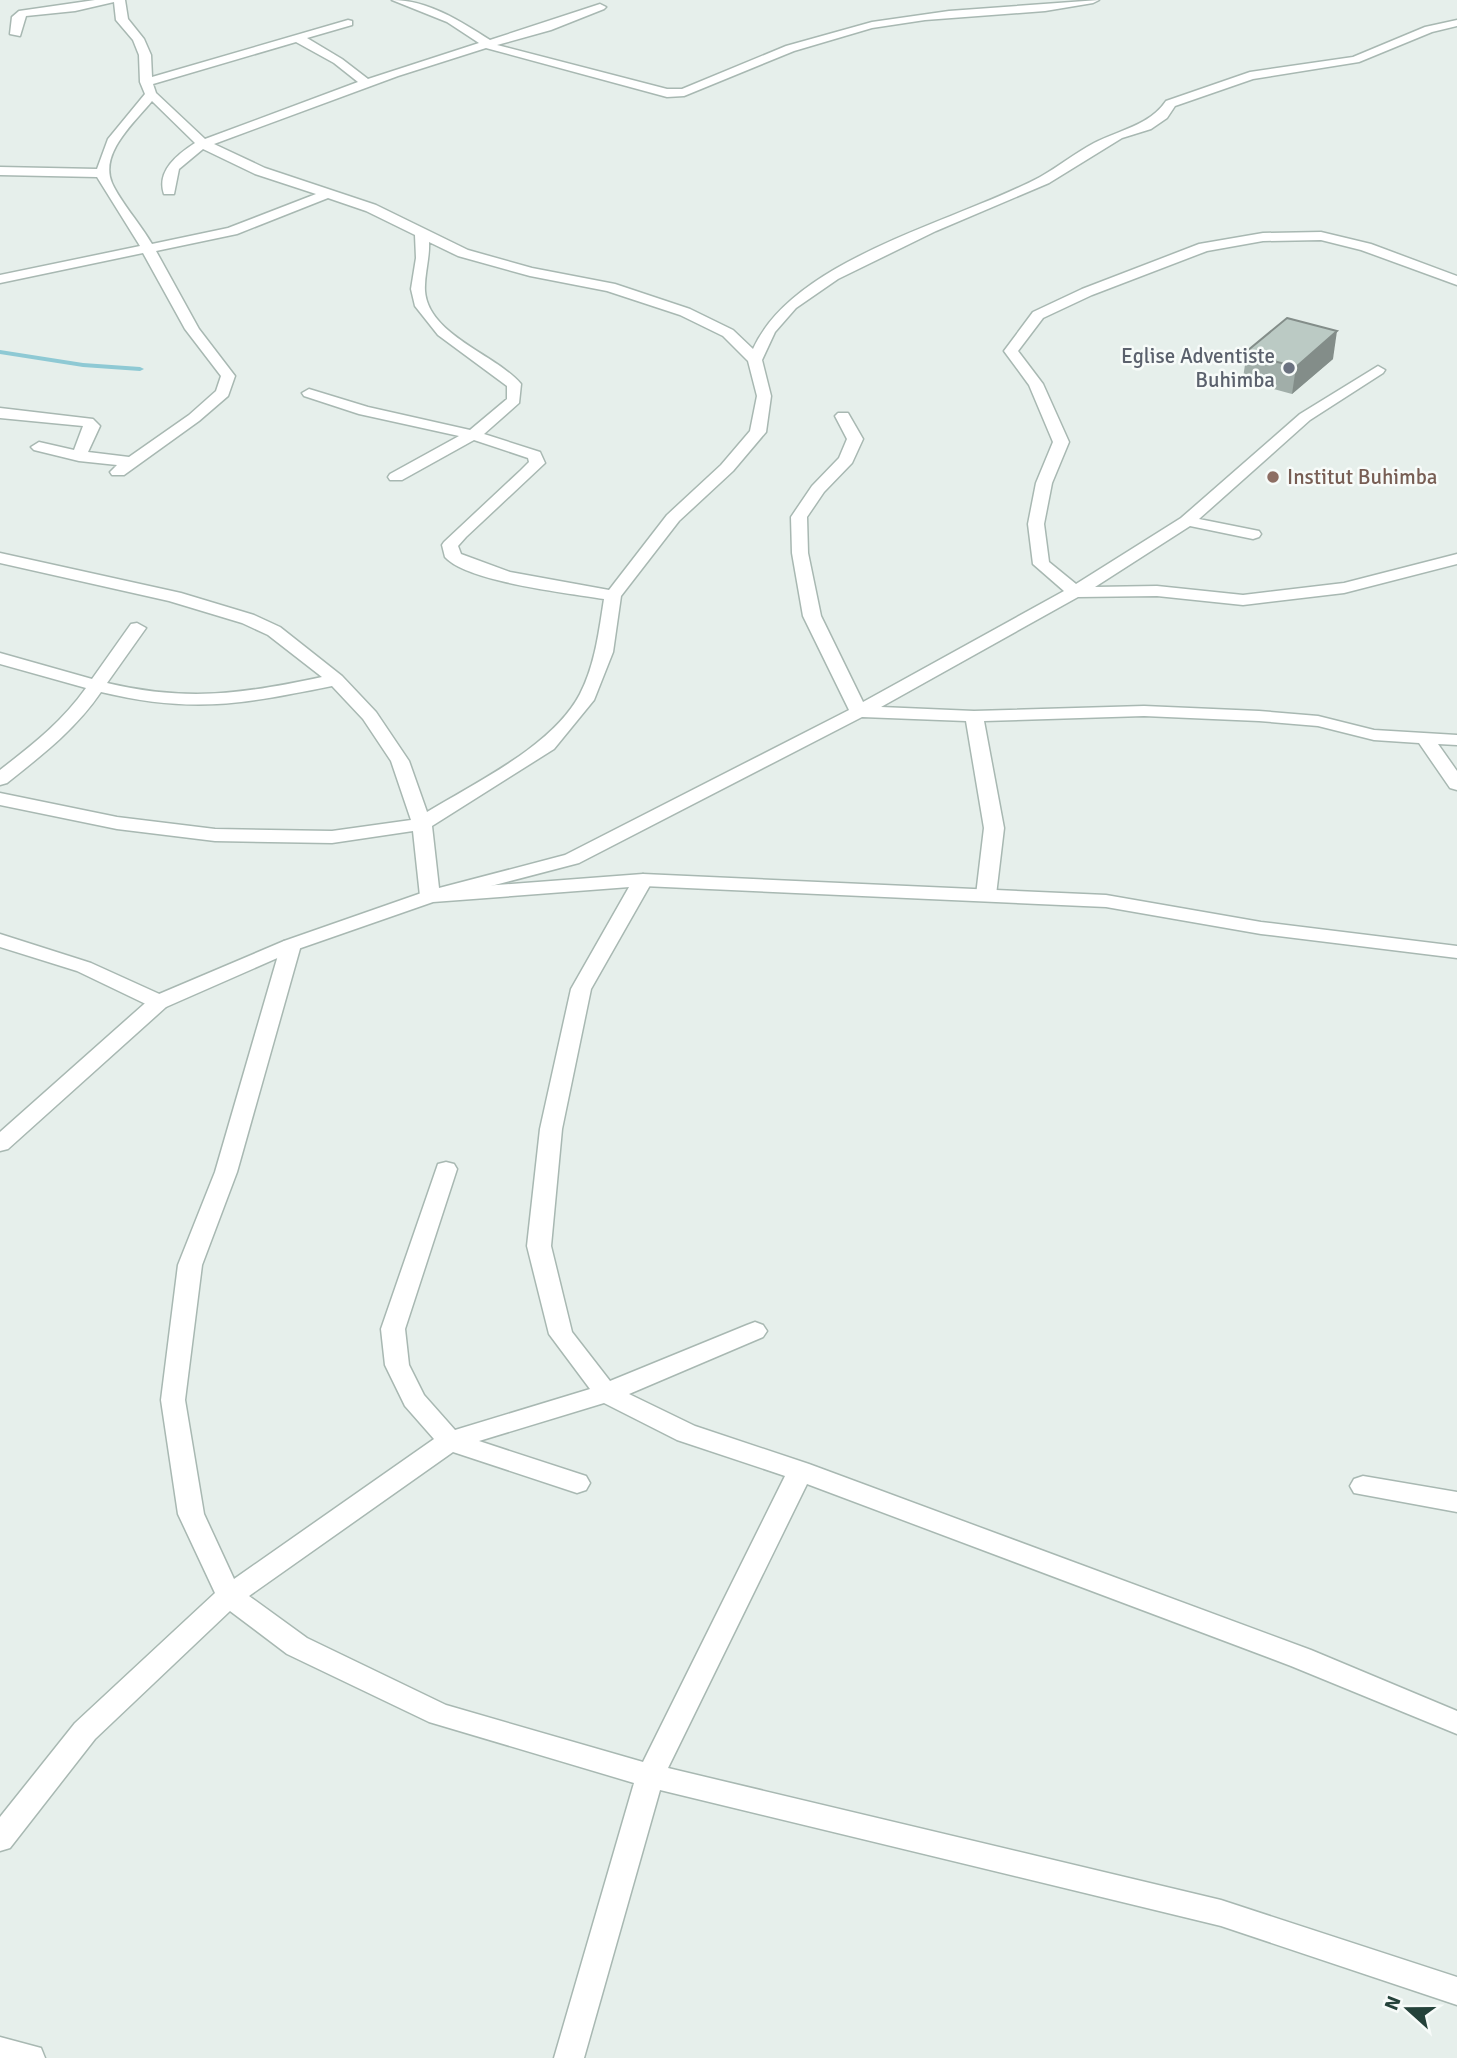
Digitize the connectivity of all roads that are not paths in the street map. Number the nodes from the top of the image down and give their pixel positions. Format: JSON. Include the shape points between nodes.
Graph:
{"nodes":[{"id":1,"x":110,"y":0,"type":"edge"},
{"id":2,"x":119,"y":0,"type":"edge"},
{"id":3,"x":398,"y":0,"type":"edge"},
{"id":4,"x":1093,"y":0,"type":"edge"},
{"id":5,"x":600,"y":7,"type":"dead end"},
{"id":6,"x":23,"y":13,"type":"junction"},
{"id":7,"x":0,"y":16,"type":"edge"},
{"id":8,"x":348,"y":23,"type":"dead end"},
{"id":9,"x":1457,"y":23,"type":"edge"},
{"id":10,"x":16,"y":34,"type":"dead end"},
{"id":11,"x":296,"y":37,"type":"junction"},
{"id":12,"x":488,"y":46,"type":"junction"},
{"id":13,"x":368,"y":84,"type":"junction"},
{"id":14,"x":148,"y":88,"type":"junction"},
{"id":15,"x":203,"y":144,"type":"junction"},
{"id":16,"x":0,"y":171,"type":"edge"},
{"id":17,"x":102,"y":173,"type":"junction"},
{"id":18,"x":169,"y":191,"type":"dead end"},
{"id":19,"x":330,"y":193,"type":"junction"},
{"id":20,"x":422,"y":233,"type":"junction"},
{"id":21,"x":150,"y":250,"type":"junction"},
{"id":22,"x":0,"y":279,"type":"edge"},
{"id":23,"x":1457,"y":281,"type":"edge"},
{"id":24,"x":755,"y":360,"type":"junction"},
{"id":25,"x":1378,"y":370,"type":"dead end"},
{"id":26,"x":309,"y":393,"type":"dead end"},
{"id":27,"x":0,"y":413,"type":"edge"},
{"id":28,"x":843,"y":416,"type":"dead end"},
{"id":29,"x":473,"y":435,"type":"junction"},
{"id":30,"x":39,"y":447,"type":"dead end"},
{"id":31,"x":79,"y":456,"type":"junction"},
{"id":32,"x":131,"y":462,"type":"junction"},
{"id":33,"x":118,"y":472,"type":"dead end"},
{"id":34,"x":396,"y":477,"type":"dead end"},
{"id":35,"x":1186,"y":521,"type":"junction"},
{"id":36,"x":1253,"y":534,"type":"dead end"},
{"id":37,"x":0,"y":558,"type":"edge"},
{"id":38,"x":1457,"y":559,"type":"edge"},
{"id":39,"x":1075,"y":592,"type":"junction"},
{"id":40,"x":612,"y":596,"type":"junction"},
{"id":41,"x":137,"y":628,"type":"dead end"},
{"id":42,"x":0,"y":659,"type":"edge"},
{"id":43,"x":336,"y":680,"type":"junction"},
{"id":44,"x":97,"y":685,"type":"junction"},
{"id":45,"x":859,"y":712,"type":"junction"},
{"id":46,"x":974,"y":716,"type":"junction"},
{"id":47,"x":1426,"y":740,"type":"junction"},
{"id":48,"x":1457,"y":740,"type":"edge"},
{"id":49,"x":0,"y":779,"type":"edge"},
{"id":50,"x":1457,"y":784,"type":"edge"},
{"id":51,"x":0,"y":799,"type":"edge"},
{"id":52,"x":422,"y":824,"type":"junction"},
{"id":53,"x":643,"y":880,"type":"junction"},
{"id":54,"x":986,"y":895,"type":"junction"},
{"id":55,"x":430,"y":896,"type":"junction"},
{"id":56,"x":0,"y":940,"type":"edge"},
{"id":57,"x":291,"y":945,"type":"junction"},
{"id":58,"x":1457,"y":952,"type":"edge"},
{"id":59,"x":159,"y":1002,"type":"junction"},
{"id":60,"x":0,"y":1144,"type":"edge"},
{"id":61,"x":446,"y":1169,"type":"dead end"},
{"id":62,"x":755,"y":1331,"type":"dead end"},
{"id":63,"x":606,"y":1393,"type":"junction"},
{"id":64,"x":450,"y":1441,"type":"junction"},
{"id":65,"x":800,"y":1471,"type":"junction"},
{"id":66,"x":577,"y":1483,"type":"dead end"},
{"id":67,"x":1363,"y":1486,"type":"dead end"},
{"id":68,"x":1457,"y":1502,"type":"edge"},
{"id":69,"x":229,"y":1596,"type":"junction"},
{"id":70,"x":1457,"y":1723,"type":"edge"},
{"id":71,"x":650,"y":1776,"type":"junction"},
{"id":72,"x":0,"y":1839,"type":"edge"},
{"id":73,"x":1457,"y":1991,"type":"edge"},
{"id":74,"x":0,"y":2051,"type":"edge"},
{"id":75,"x":30,"y":2058,"type":"edge"},
{"id":76,"x":569,"y":2058,"type":"edge"}],
"edges":[{"from":1,"to":6,"type":"street"},
{"from":2,"to":14,"type":"street","via":[[121,20],[145,55]]},
{"from":3,"to":12,"type":"street","via":[[451,20]]},
{"from":4,"to":12,"type":"street","via":[[1024,11],[910,19],[838,33],[684,92],[646,90]]},
{"from":5,"to":12,"type":"street","via":[[536,33]]},
{"from":6,"to":7,"type":"street"},
{"from":6,"to":10,"type":"street"},
{"from":8,"to":11,"type":"street"},
{"from":9,"to":24,"type":"street","via":[[1429,29],[1355,60],[1250,76],[1170,104],[1147,126],[1091,149],[1044,180],[833,276],[792,305],[768,331]]},
{"from":11,"to":13,"type":"street"},
{"from":11,"to":14,"type":"street"},
{"from":12,"to":13,"type":"street"},
{"from":13,"to":15,"type":"street"},
{"from":14,"to":15,"type":"street"},
{"from":14,"to":17,"type":"street","via":[[117,136]]},
{"from":15,"to":18,"type":"street","via":[[177,161]]},
{"from":15,"to":19,"type":"street","via":[[260,171]]},
{"from":16,"to":17,"type":"street"},
{"from":17,"to":21,"type":"street"},
{"from":19,"to":20,"type":"street"},
{"from":19,"to":21,"type":"street","via":[[232,230]]},
{"from":20,"to":24,"type":"street","via":[[463,253],[610,287],[685,312],[728,333]]},
{"from":20,"to":29,"type":"street","via":[[422,269],[417,284],[424,312],[514,384],[514,400]]},
{"from":21,"to":22,"type":"street"},
{"from":21,"to":32,"type":"street","via":[[193,331],[228,376],[223,393],[204,410]]},
{"from":23,"to":39,"type":"street","via":[[1366,247],[1321,236],[1263,237],[1204,247],[1038,315],[1011,352],[1036,384],[1061,443],[1044,483],[1036,524],[1041,564]]},
{"from":24,"to":40,"type":"street","via":[[764,396],[758,432],[727,468],[673,517]]},
{"from":25,"to":35,"type":"street","via":[[1305,416]]},
{"from":26,"to":29,"type":"street","via":[[364,411]]},
{"from":27,"to":31,"type":"street","via":[[88,422],[92,426]]},
{"from":28,"to":45,"type":"street","via":[[855,439],[846,460],[799,517],[800,554],[812,616]]},
{"from":29,"to":34,"type":"street"},
{"from":29,"to":40,"type":"street","via":[[534,455],[537,463],[463,530],[450,545],[453,558],[500,573]]},
{"from":30,"to":31,"type":"street"},
{"from":31,"to":32,"type":"street"},
{"from":32,"to":33,"type":"street"},
{"from":35,"to":36,"type":"street"},
{"from":35,"to":39,"type":"street"},
{"from":37,"to":43,"type":"street","via":[[81,574],[248,619],[274,631]]},
{"from":38,"to":39,"type":"street","via":[[1344,588],[1243,600],[1157,591]]},
{"from":39,"to":45,"type":"street"},
{"from":40,"to":52,"type":"street","via":[[604,652],[588,696],[548,745]]},
{"from":41,"to":44,"type":"street"},
{"from":42,"to":44,"type":"street"},
{"from":43,"to":44,"type":"street","via":[[204,701],[161,699]]},
{"from":43,"to":52,"type":"street","via":[[370,716],[400,761]]},
{"from":44,"to":49,"type":"street","via":[[76,715]]},
{"from":45,"to":46,"type":"street"},
{"from":45,"to":55,"type":"street","via":[[572,859]]},
{"from":46,"to":47,"type":"street","via":[[1144,711],[1259,716]]},
{"from":46,"to":54,"type":"street","via":[[994,828]]},
{"from":47,"to":48,"type":"street"},
{"from":47,"to":50,"type":"street"},
{"from":51,"to":52,"type":"street","via":[[215,835],[332,837]]},
{"from":52,"to":55,"type":"street"},
{"from":53,"to":54,"type":"street"},
{"from":53,"to":55,"type":"street"},
{"from":53,"to":63,"type":"street","via":[[581,989],[551,1129],[539,1246],[561,1334]]},
{"from":54,"to":58,"type":"street","via":[[1106,901],[1261,928]]},
{"from":55,"to":57,"type":"street"},
{"from":56,"to":59,"type":"street","via":[[84,967]]},
{"from":57,"to":59,"type":"street"},
{"from":57,"to":69,"type":"street","via":[[226,1172],[190,1265],[173,1400],[191,1514]]},
{"from":59,"to":60,"type":"street"},
{"from":61,"to":64,"type":"street","via":[[393,1329],[397,1365],[414,1400]]},
{"from":62,"to":63,"type":"street"},
{"from":63,"to":64,"type":"street"},
{"from":63,"to":65,"type":"street","via":[[686,1433]]},
{"from":64,"to":66,"type":"street"},
{"from":64,"to":69,"type":"street"},
{"from":65,"to":70,"type":"street","via":[[1301,1658]]},
{"from":65,"to":71,"type":"street"},
{"from":67,"to":68,"type":"street"},
{"from":69,"to":71,"type":"street","via":[[297,1646],[439,1714]]},
{"from":69,"to":72,"type":"street","via":[[85,1731]]},
{"from":71,"to":73,"type":"street","via":[[1221,1913]]},
{"from":71,"to":76,"type":"street"},
{"from":74,"to":75,"type":"street"}]}
